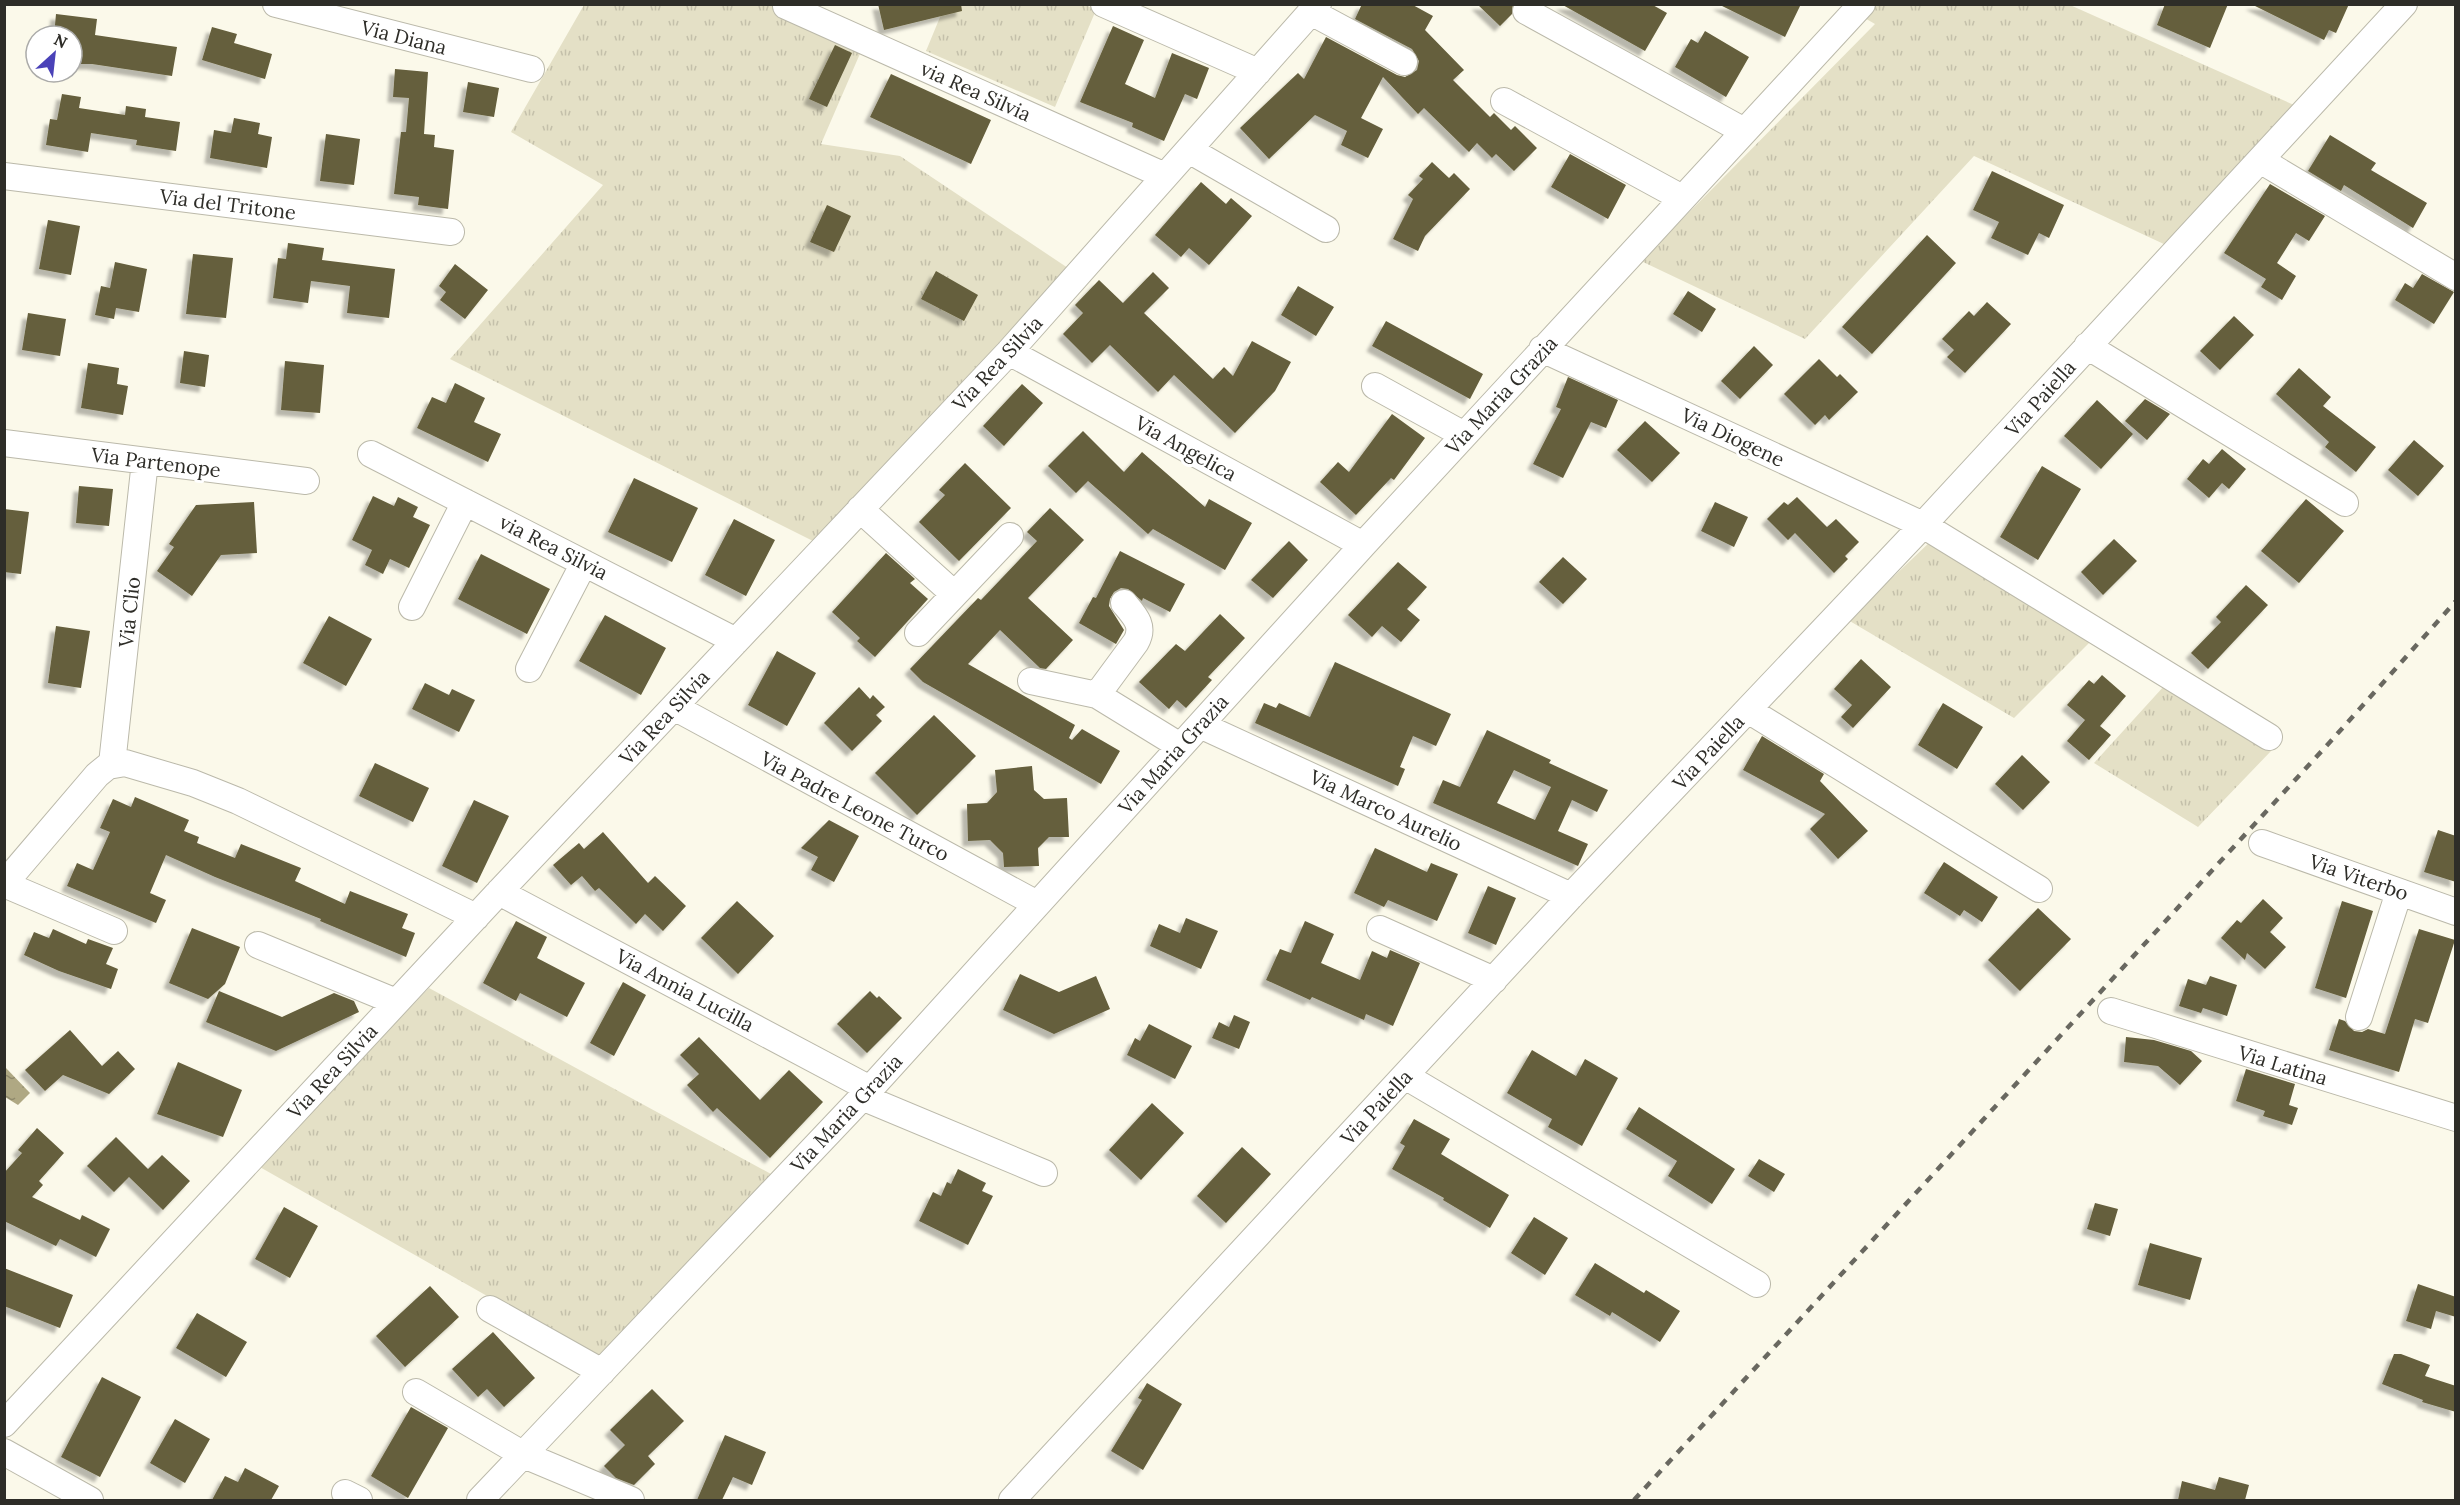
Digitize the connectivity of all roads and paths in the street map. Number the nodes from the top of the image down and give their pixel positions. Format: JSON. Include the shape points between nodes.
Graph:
{"nodes":[{"id":1,"x":276,"y":4,"type":"edge"},
{"id":2,"x":1104,"y":4,"type":"edge"},
{"id":3,"x":1862,"y":4,"type":"edge"},
{"id":4,"x":2404,"y":4,"type":"edge"},
{"id":5,"x":786,"y":6,"type":"edge"},
{"id":6,"x":1315,"y":8,"type":"edge"},
{"id":7,"x":1526,"y":11,"type":"dead end"},
{"id":8,"x":1404,"y":62,"type":"dead end"},
{"id":9,"x":531,"y":69,"type":"dead end"},
{"id":10,"x":1258,"y":72,"type":"junction"},
{"id":11,"x":1504,"y":101,"type":"dead end"},
{"id":12,"x":1744,"y":131,"type":"junction"},
{"id":13,"x":1189,"y":150,"type":"junction"},
{"id":14,"x":2259,"y":160,"type":"junction"},
{"id":15,"x":4,"y":176,"type":"edge"},
{"id":16,"x":1165,"y":176,"type":"junction"},
{"id":17,"x":1682,"y":198,"type":"junction"},
{"id":18,"x":1326,"y":229,"type":"dead end"},
{"id":19,"x":451,"y":232,"type":"dead end"},
{"id":20,"x":2456,"y":277,"type":"edge"},
{"id":21,"x":2087,"y":346,"type":"junction"},
{"id":22,"x":1542,"y":350,"type":"junction"},
{"id":23,"x":1009,"y":352,"type":"junction"},
{"id":24,"x":1375,"y":386,"type":"dead end"},
{"id":25,"x":1464,"y":435,"type":"junction"},
{"id":26,"x":4,"y":443,"type":"edge"},
{"id":27,"x":371,"y":454,"type":"dead end"},
{"id":28,"x":145,"y":461,"type":"junction"},
{"id":29,"x":306,"y":481,"type":"dead end"},
{"id":30,"x":465,"y":502,"type":"junction"},
{"id":31,"x":2344,"y":503,"type":"dead end"},
{"id":32,"x":860,"y":509,"type":"junction"},
{"id":33,"x":1923,"y":525,"type":"junction"},
{"id":34,"x":1010,"y":536,"type":"dead end"},
{"id":35,"x":1363,"y":545,"type":"junction"},
{"id":36,"x":584,"y":563,"type":"junction"},
{"id":37,"x":954,"y":594,"type":"junction"},
{"id":38,"x":1124,"y":603,"type":"dead end"},
{"id":39,"x":412,"y":607,"type":"dead end"},
{"id":40,"x":918,"y":633,"type":"dead end"},
{"id":41,"x":736,"y":640,"type":"junction"},
{"id":42,"x":529,"y":669,"type":"dead end"},
{"id":43,"x":1031,"y":681,"type":"dead end"},
{"id":44,"x":1097,"y":695,"type":"junction"},
{"id":45,"x":674,"y":707,"type":"junction"},
{"id":46,"x":1748,"y":710,"type":"junction"},
{"id":47,"x":1200,"y":725,"type":"junction"},
{"id":48,"x":2269,"y":737,"type":"dead end"},
{"id":49,"x":1180,"y":746,"type":"junction"},
{"id":50,"x":112,"y":764,"type":"junction"},
{"id":51,"x":2262,"y":843,"type":"dead end"},
{"id":52,"x":2039,"y":889,"type":"dead end"},
{"id":53,"x":499,"y":892,"type":"junction"},
{"id":54,"x":2399,"y":892,"type":"junction"},
{"id":55,"x":1571,"y":896,"type":"junction"},
{"id":56,"x":1037,"y":904,"type":"junction"},
{"id":57,"x":2456,"y":912,"type":"edge"},
{"id":58,"x":476,"y":917,"type":"junction"},
{"id":59,"x":1380,"y":928,"type":"dead end"},
{"id":60,"x":114,"y":931,"type":"dead end"},
{"id":61,"x":258,"y":945,"type":"dead end"},
{"id":62,"x":1494,"y":980,"type":"junction"},
{"id":63,"x":396,"y":1002,"type":"junction"},
{"id":64,"x":2111,"y":1011,"type":"dead end"},
{"id":65,"x":2360,"y":1017,"type":"dead end"},
{"id":66,"x":1405,"y":1076,"type":"junction"},
{"id":67,"x":866,"y":1093,"type":"junction"},
{"id":68,"x":2456,"y":1118,"type":"edge"},
{"id":69,"x":1044,"y":1173,"type":"dead end"},
{"id":70,"x":1756,"y":1284,"type":"dead end"},
{"id":71,"x":490,"y":1309,"type":"dead end"},
{"id":72,"x":602,"y":1372,"type":"junction"},
{"id":73,"x":416,"y":1392,"type":"dead end"},
{"id":74,"x":4,"y":1424,"type":"edge"},
{"id":75,"x":4,"y":1452,"type":"edge"},
{"id":76,"x":524,"y":1455,"type":"junction"},
{"id":77,"x":90,"y":1500,"type":"edge"},
{"id":78,"x":480,"y":1500,"type":"edge"},
{"id":79,"x":631,"y":1500,"type":"edge"},
{"id":80,"x":1012,"y":1500,"type":"edge"}],
"edges":[{"from":1,"to":9,"type":"street","name":"Via Diana"},
{"from":2,"to":10,"type":"street"},
{"from":3,"to":12,"type":"street","name":"Via Maria Grazia"},
{"from":4,"to":14,"type":"street","name":"Via Paiella"},
{"from":5,"to":16,"type":"street","name":"via Rea Silvia"},
{"from":6,"to":8,"type":"street"},
{"from":6,"to":10,"type":"street","name":"Via Rea Silvia"},
{"from":7,"to":12,"type":"street"},
{"from":10,"to":13,"type":"street","name":"Via Rea Silvia"},
{"from":11,"to":17,"type":"street"},
{"from":12,"to":17,"type":"street","name":"Via Maria Grazia"},
{"from":13,"to":16,"type":"street","name":"Via Rea Silvia"},
{"from":13,"to":18,"type":"street"},
{"from":14,"to":20,"type":"street"},
{"from":14,"to":21,"type":"street","name":"Via Paiella"},
{"from":15,"to":19,"type":"street","name":"Via del Tritone"},
{"from":16,"to":23,"type":"street","name":"Via Rea Silvia"},
{"from":17,"to":22,"type":"street","name":"Via Maria Grazia"},
{"from":21,"to":31,"type":"street"},
{"from":21,"to":33,"type":"street","name":"Via Paiella"},
{"from":22,"to":25,"type":"street","name":"Via Maria Grazia"},
{"from":22,"to":33,"type":"street","name":"Via Diogene"},
{"from":23,"to":32,"type":"street","name":"Via Rea Silvia"},
{"from":23,"to":35,"type":"street","name":"Via Angelica"},
{"from":24,"to":25,"type":"street"},
{"from":25,"to":35,"type":"street","name":"Via Maria Grazia"},
{"from":26,"to":28,"type":"street","name":"Via Partenope"},
{"from":27,"to":30,"type":"street","name":"via Rea Silvia"},
{"from":28,"to":29,"type":"street","name":"Via Partenope"},
{"from":28,"to":50,"type":"street","name":"Via Clio"},
{"from":30,"to":36,"type":"street","name":"via Rea Silvia"},
{"from":30,"to":39,"type":"street"},
{"from":32,"to":37,"type":"street"},
{"from":32,"to":41,"type":"street","name":"Via Rea Silvia"},
{"from":33,"to":46,"type":"street","name":"Via Paiella"},
{"from":33,"to":48,"type":"street","name":"Via Diogene"},
{"from":34,"to":37,"type":"street"},
{"from":35,"to":47,"type":"street","name":"Via Maria Grazia"},
{"from":36,"to":41,"type":"street","name":"via Rea Silvia"},
{"from":36,"to":42,"type":"street"},
{"from":37,"to":40,"type":"street"},
{"from":38,"to":44,"type":"street","via":[[1137,620],[1140,633]]},
{"from":41,"to":45,"type":"street","name":"Via Rea Silvia"},
{"from":43,"to":44,"type":"street"},
{"from":44,"to":49,"type":"street"},
{"from":45,"to":53,"type":"street","name":"Via Rea Silvia"},
{"from":45,"to":56,"type":"street","name":"Via Padre Leone Turco"},
{"from":46,"to":52,"type":"street"},
{"from":46,"to":55,"type":"street","name":"Via Paiella"},
{"from":47,"to":49,"type":"street","name":"Via Maria Grazia"},
{"from":47,"to":55,"type":"street","name":"Via Marco Aurelio"},
{"from":49,"to":56,"type":"street","name":"Via Maria Grazia"},
{"from":50,"to":58,"type":"street","via":[[134,765],[222,794]]},
{"from":50,"to":60,"type":"street","via":[[97,775],[4,884]]},
{"from":51,"to":54,"type":"street","name":"Via Viterbo"},
{"from":53,"to":58,"type":"street","name":"Via Rea Silvia"},
{"from":53,"to":67,"type":"street","name":"Via Annia Lucilla"},
{"from":54,"to":57,"type":"street","name":"Via Viterbo"},
{"from":54,"to":65,"type":"street"},
{"from":55,"to":62,"type":"street","name":"Via Paiella"},
{"from":56,"to":67,"type":"street","name":"Via Maria Grazia"},
{"from":58,"to":63,"type":"street","name":"Via Rea Silvia"},
{"from":59,"to":62,"type":"street"},
{"from":61,"to":63,"type":"street"},
{"from":62,"to":66,"type":"street","name":"Via Paiella"},
{"from":63,"to":74,"type":"street","name":"Via Rea Silvia"},
{"from":64,"to":68,"type":"street","name":"Via Latina"},
{"from":66,"to":70,"type":"street"},
{"from":66,"to":80,"type":"street","name":"Via Paiella"},
{"from":67,"to":69,"type":"street","name":"Via Annia Lucilla"},
{"from":67,"to":72,"type":"street","name":"Via Maria Grazia"},
{"from":71,"to":72,"type":"street"},
{"from":72,"to":76,"type":"street","name":"Via Maria Grazia"},
{"from":73,"to":76,"type":"street"},
{"from":75,"to":77,"type":"street"},
{"from":76,"to":78,"type":"street","name":"Via Maria Grazia"},
{"from":76,"to":79,"type":"street"}]}
